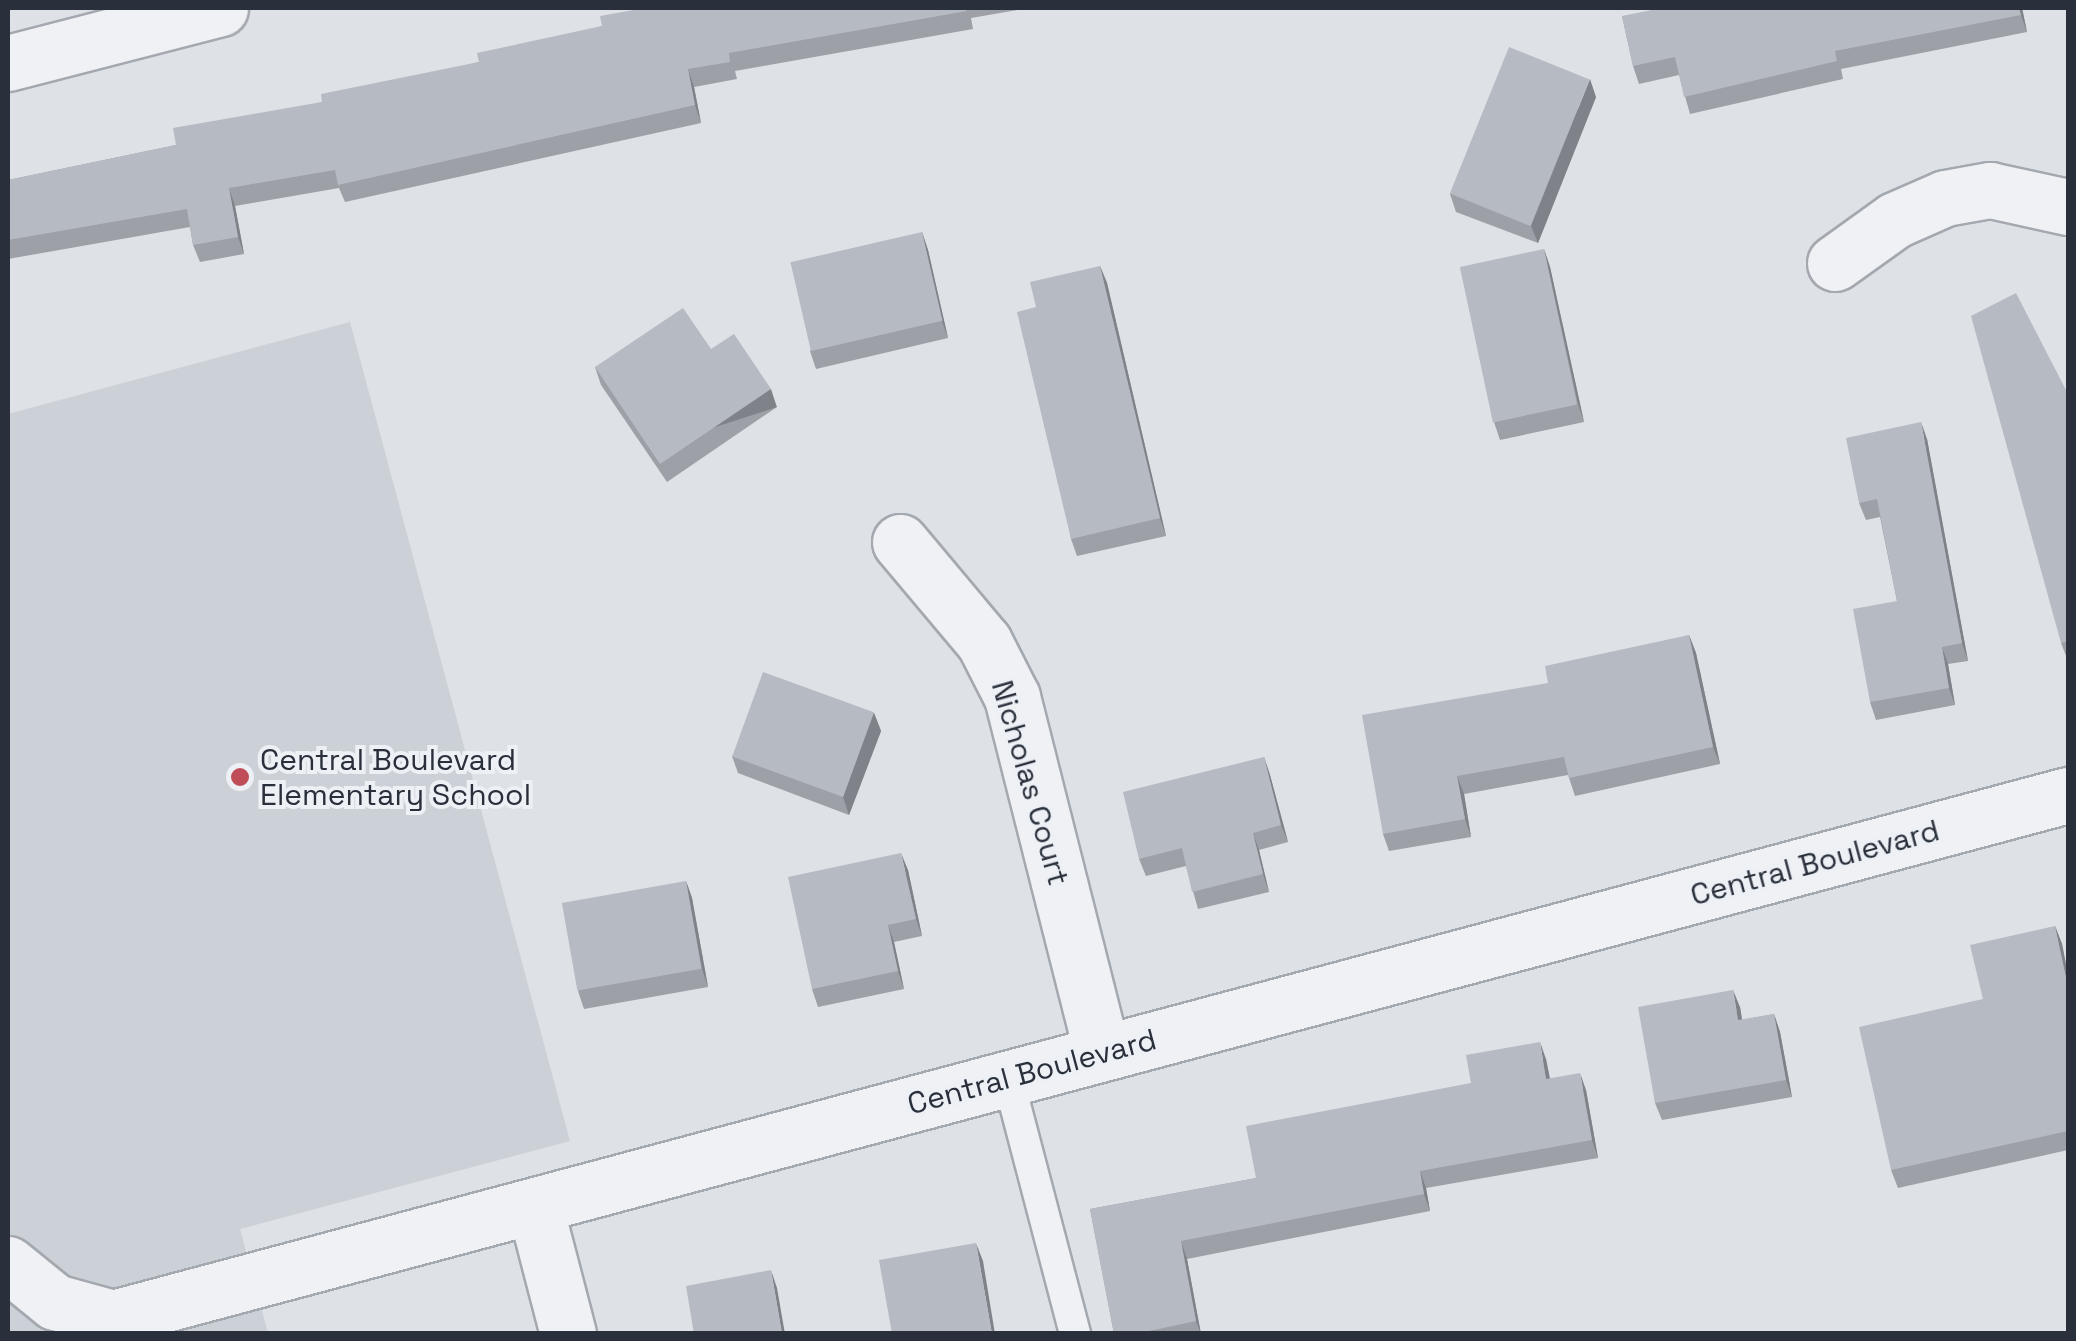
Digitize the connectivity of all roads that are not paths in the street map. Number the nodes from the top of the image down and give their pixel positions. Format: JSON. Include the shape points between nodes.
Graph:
{"nodes":[{"id":1,"x":220,"y":8,"type":"edge"},
{"id":2,"x":8,"y":63,"type":"edge"},
{"id":3,"x":2068,"y":207,"type":"edge"},
{"id":4,"x":1835,"y":263,"type":"dead end"},
{"id":5,"x":900,"y":542,"type":"dead end"},
{"id":6,"x":2068,"y":795,"type":"edge"},
{"id":7,"x":1102,"y":1053,"type":"junction"},
{"id":8,"x":1008,"y":1078,"type":"junction"},
{"id":9,"x":534,"y":1207,"type":"junction"},
{"id":10,"x":8,"y":1264,"type":"edge"},
{"id":11,"x":568,"y":1334,"type":"edge"},
{"id":12,"x":1075,"y":1334,"type":"edge"}],
"edges":[{"from":1,"to":2,"type":"street"},
{"from":3,"to":4,"type":"street","via":[[1990,190],[1945,198],[1895,220]]},
{"from":5,"to":7,"type":"street","name":"Nicholas Court","via":[[984,642],[1012,696]]},
{"from":6,"to":7,"type":"street","name":"Central Boulevard"},
{"from":7,"to":8,"type":"street","name":"Central Boulevard"},
{"from":8,"to":9,"type":"street","name":"Central Boulevard"},
{"from":8,"to":12,"type":"lane"},
{"from":9,"to":10,"type":"street","name":"Central Boulevard","via":[[112,1318],[55,1302]]},
{"from":9,"to":11,"type":"street"}]}
